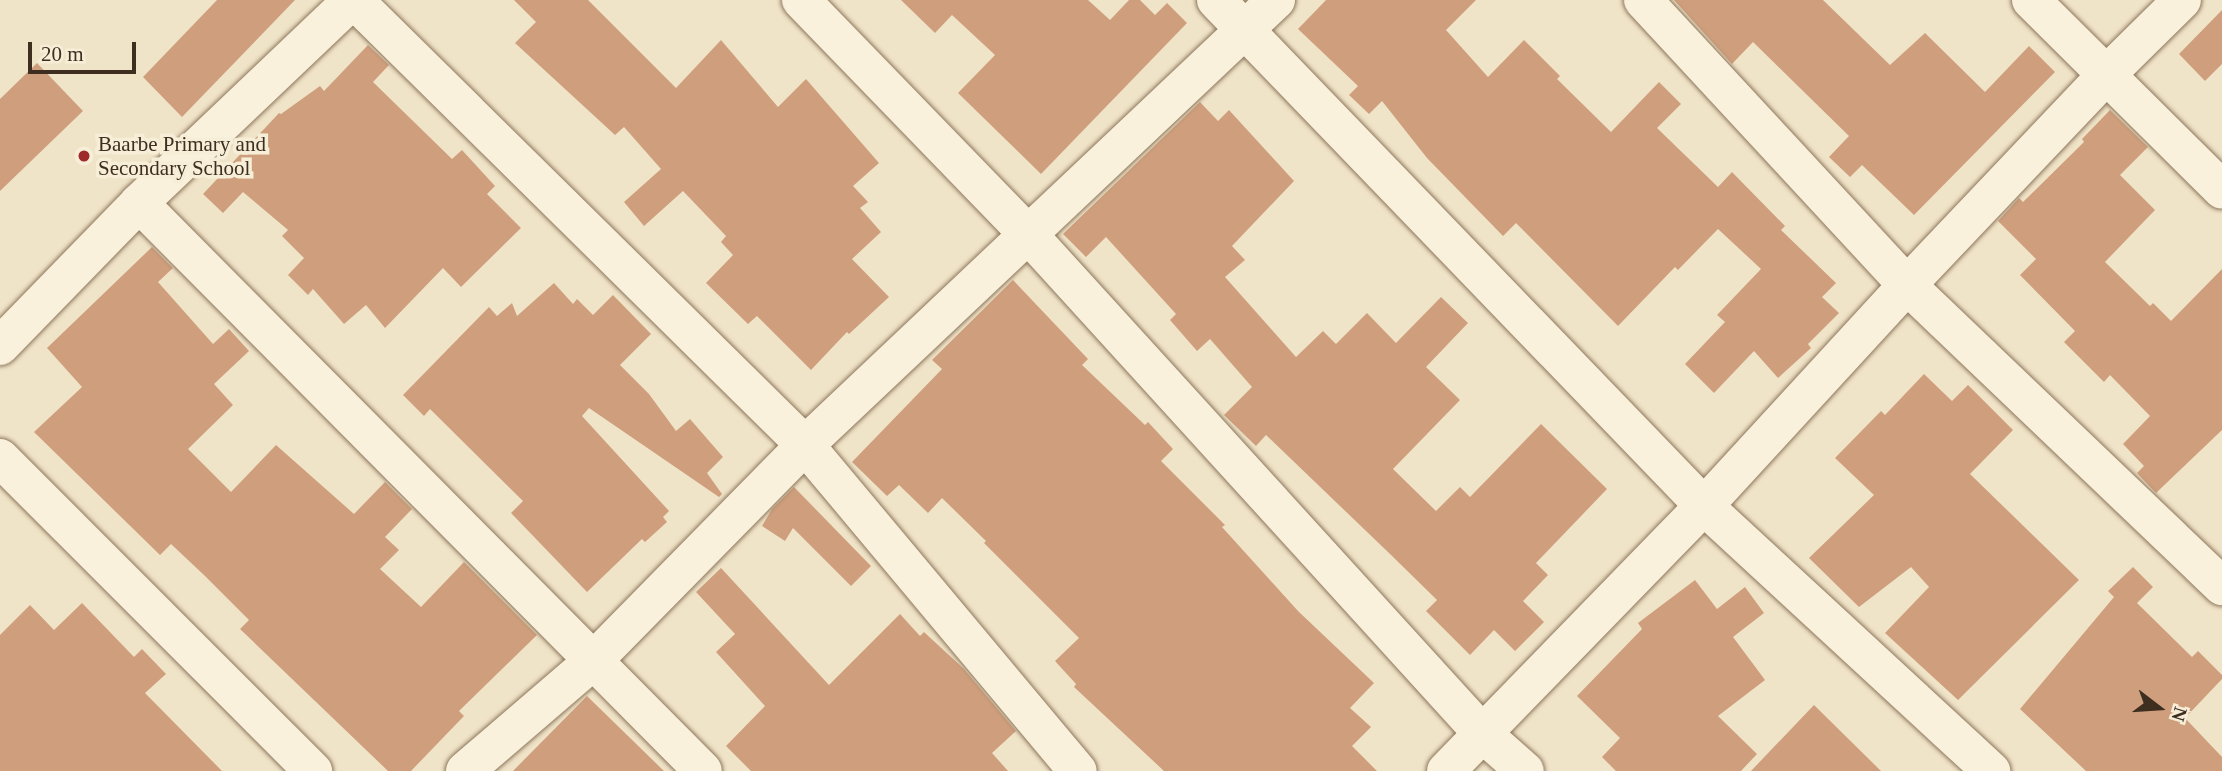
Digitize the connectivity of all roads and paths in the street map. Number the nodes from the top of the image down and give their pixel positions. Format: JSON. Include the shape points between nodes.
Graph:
{"nodes":[{"id":1,"x":353,"y":0,"type":"edge"},
{"id":2,"x":801,"y":0,"type":"edge"},
{"id":3,"x":1216,"y":0,"type":"edge"},
{"id":4,"x":1276,"y":0,"type":"edge"},
{"id":5,"x":1643,"y":0,"type":"edge"},
{"id":6,"x":2031,"y":0,"type":"edge"},
{"id":7,"x":2182,"y":0,"type":"edge"},
{"id":8,"x":1245,"y":28,"type":"junction"},
{"id":9,"x":2105,"y":75,"type":"junction"},
{"id":10,"x":2222,"y":190,"type":"edge"},
{"id":11,"x":139,"y":203,"type":"junction"},
{"id":12,"x":1027,"y":233,"type":"junction"},
{"id":13,"x":1907,"y":285,"type":"junction"},
{"id":14,"x":0,"y":346,"type":"edge"},
{"id":15,"x":805,"y":444,"type":"junction"},
{"id":16,"x":0,"y":458,"type":"edge"},
{"id":17,"x":1704,"y":506,"type":"junction"},
{"id":18,"x":2222,"y":586,"type":"edge"},
{"id":19,"x":593,"y":660,"type":"junction"},
{"id":20,"x":1482,"y":733,"type":"junction"},
{"id":21,"x":313,"y":771,"type":"edge"},
{"id":22,"x":465,"y":771,"type":"edge"},
{"id":23,"x":703,"y":771,"type":"edge"},
{"id":24,"x":1078,"y":771,"type":"edge"},
{"id":25,"x":1446,"y":771,"type":"edge"},
{"id":26,"x":1525,"y":771,"type":"edge"},
{"id":27,"x":1991,"y":771,"type":"edge"}],
"edges":[{"from":1,"to":11,"type":"street"},
{"from":1,"to":15,"type":"street"},
{"from":2,"to":12,"type":"street"},
{"from":3,"to":8,"type":"street"},
{"from":4,"to":8,"type":"street"},
{"from":5,"to":13,"type":"street"},
{"from":6,"to":9,"type":"street"},
{"from":7,"to":9,"type":"street"},
{"from":8,"to":12,"type":"street"},
{"from":8,"to":17,"type":"street"},
{"from":9,"to":10,"type":"street"},
{"from":9,"to":13,"type":"street"},
{"from":11,"to":14,"type":"street"},
{"from":11,"to":19,"type":"street"},
{"from":12,"to":15,"type":"street"},
{"from":12,"to":20,"type":"street"},
{"from":13,"to":17,"type":"street"},
{"from":13,"to":18,"type":"street"},
{"from":15,"to":19,"type":"street"},
{"from":15,"to":24,"type":"street"},
{"from":16,"to":21,"type":"street"},
{"from":17,"to":20,"type":"street"},
{"from":17,"to":27,"type":"street"},
{"from":19,"to":22,"type":"street"},
{"from":19,"to":23,"type":"street"},
{"from":20,"to":25,"type":"street"},
{"from":20,"to":26,"type":"street"}]}
